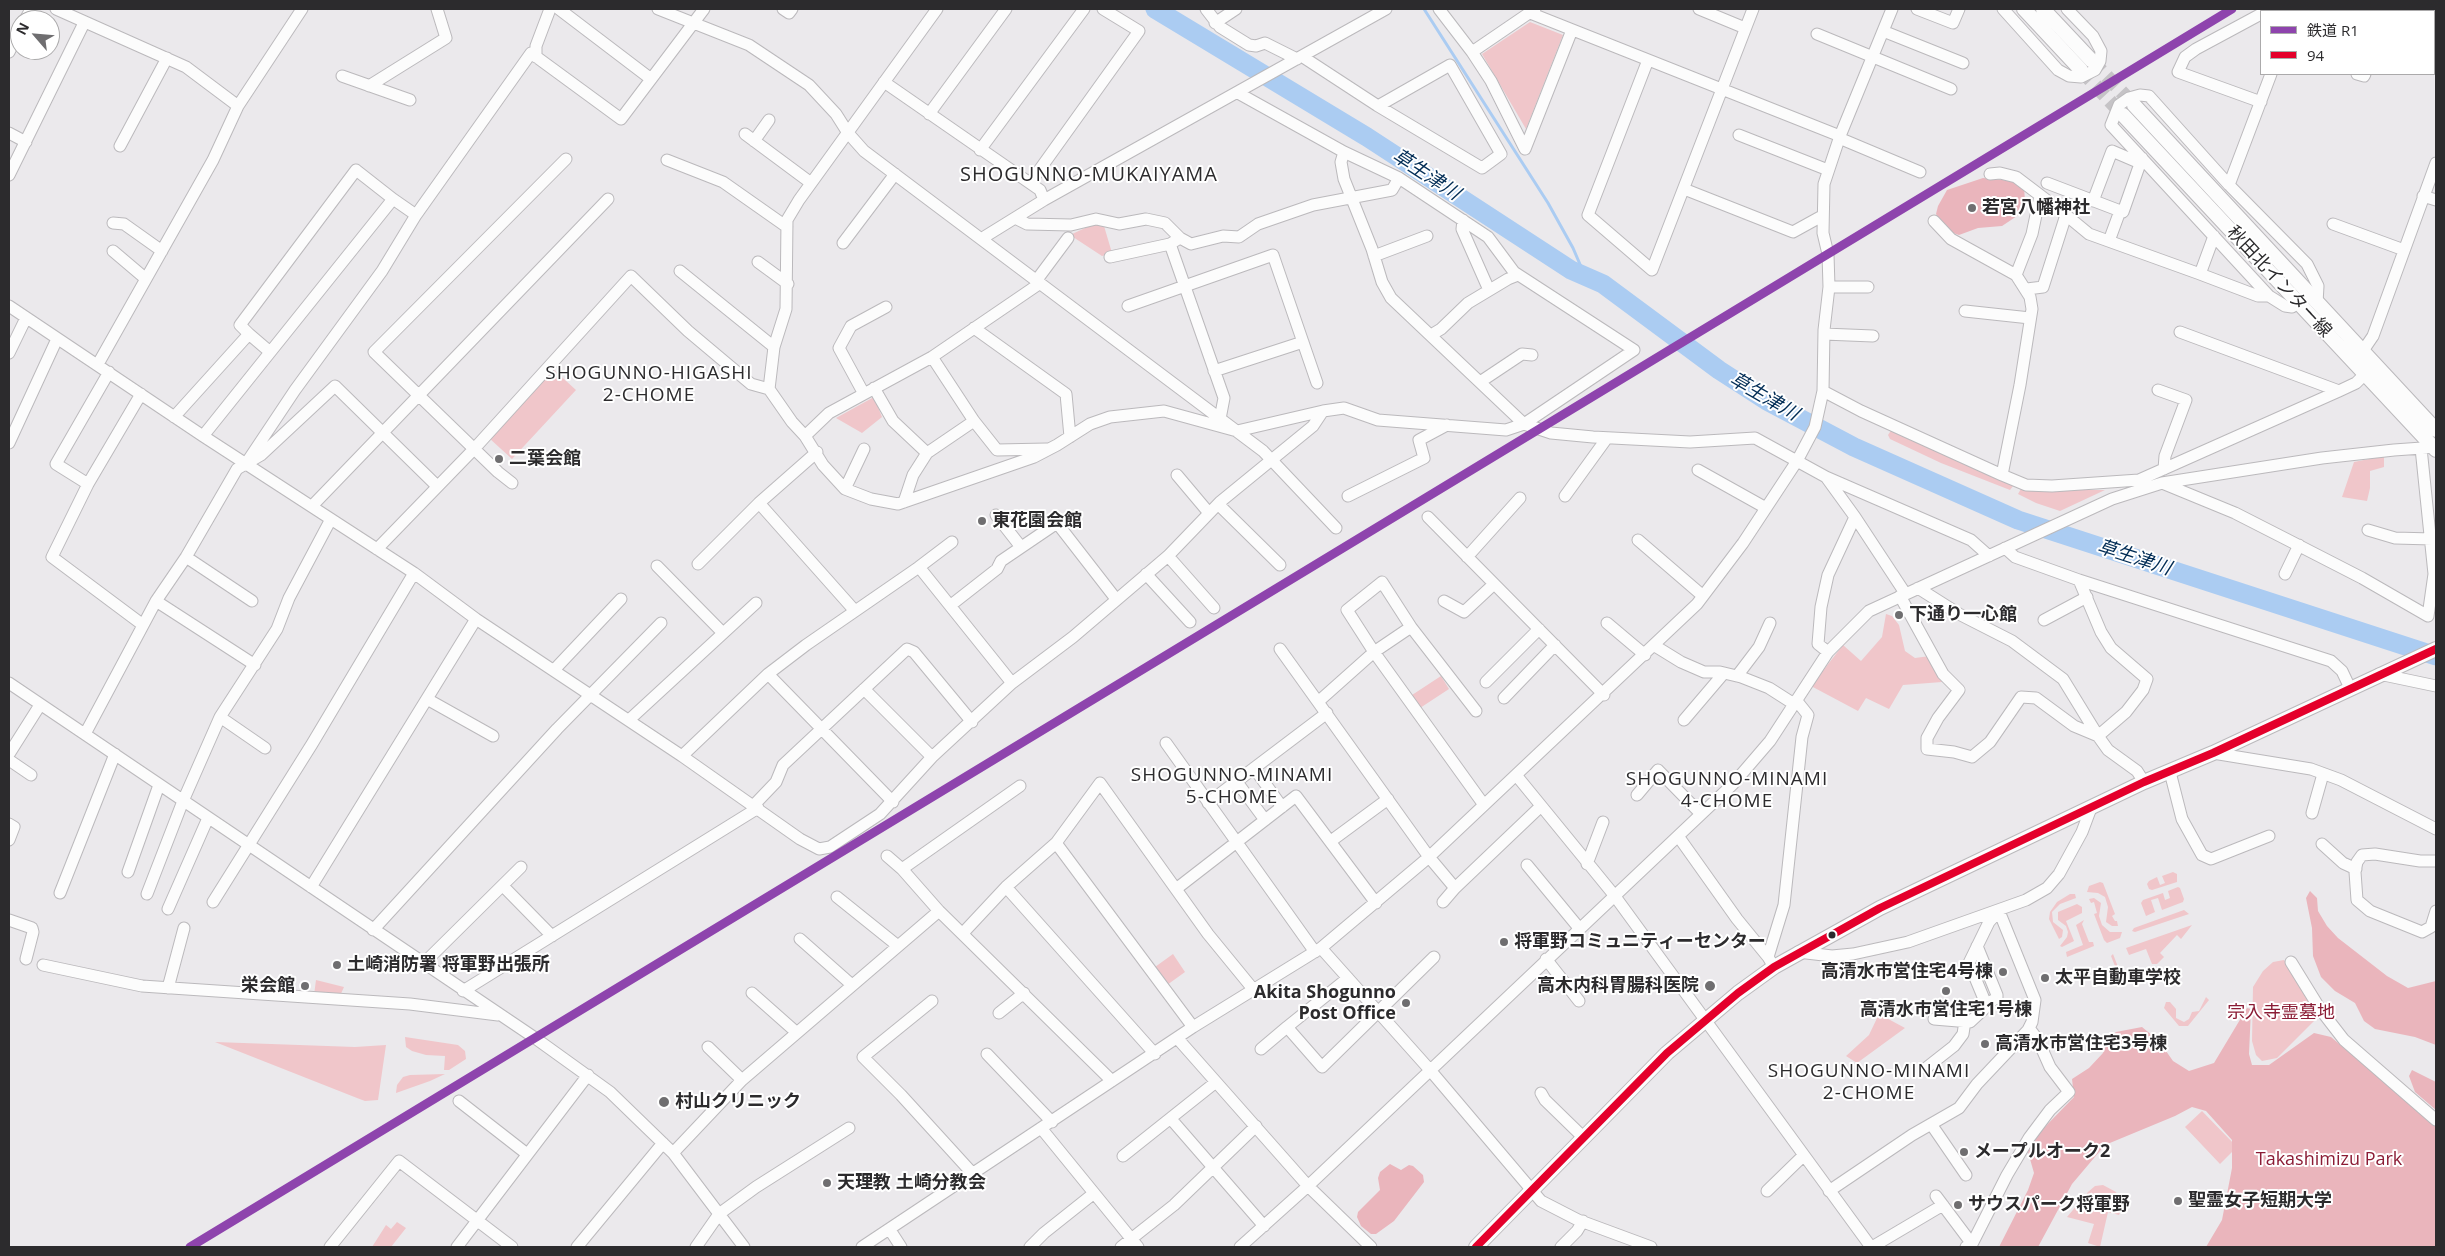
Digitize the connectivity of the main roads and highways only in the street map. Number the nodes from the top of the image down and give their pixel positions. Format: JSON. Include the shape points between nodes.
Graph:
{"nodes":[{"id":1,"x":2024,"y":9,"type":"edge"},
{"id":2,"x":2043,"y":9,"type":"edge"},
{"id":3,"x":2092,"y":61,"type":"tunnel mouth"},
{"id":4,"x":2081,"y":70,"type":"tunnel mouth"},
{"id":5,"x":2134,"y":105,"type":"tunnel mouth"},
{"id":6,"x":2122,"y":115,"type":"tunnel mouth"},
{"id":7,"x":2359,"y":357,"type":"junction"},
{"id":8,"x":2370,"y":369,"type":"junction"},
{"id":9,"x":2436,"y":430,"type":"edge"},
{"id":10,"x":2432,"y":448,"type":"edge"},
{"id":11,"x":2436,"y":649,"type":"edge"},
{"id":12,"x":1476,"y":1247,"type":"edge"}],
"edges":[{"from":1,"to":4,"type":"main road"},
{"from":2,"to":3,"type":"main road"},
{"from":5,"to":7,"type":"main road","name":"秋田北インター線","via":[[2317,303]]},
{"from":6,"to":7,"type":"main road","name":"秋田北インター線","via":[[2298,304]]},
{"from":7,"to":8,"type":"main road","name":"秋田北インター線"},
{"from":8,"to":9,"type":"main road","name":"秋田北インター線"},
{"from":8,"to":10,"type":"main road","name":"秋田北インター線"},
{"from":11,"to":12,"type":"main road","via":[[2144,782],[1880,908],[1798,952],[1771,962],[1667,1053]]}]}
